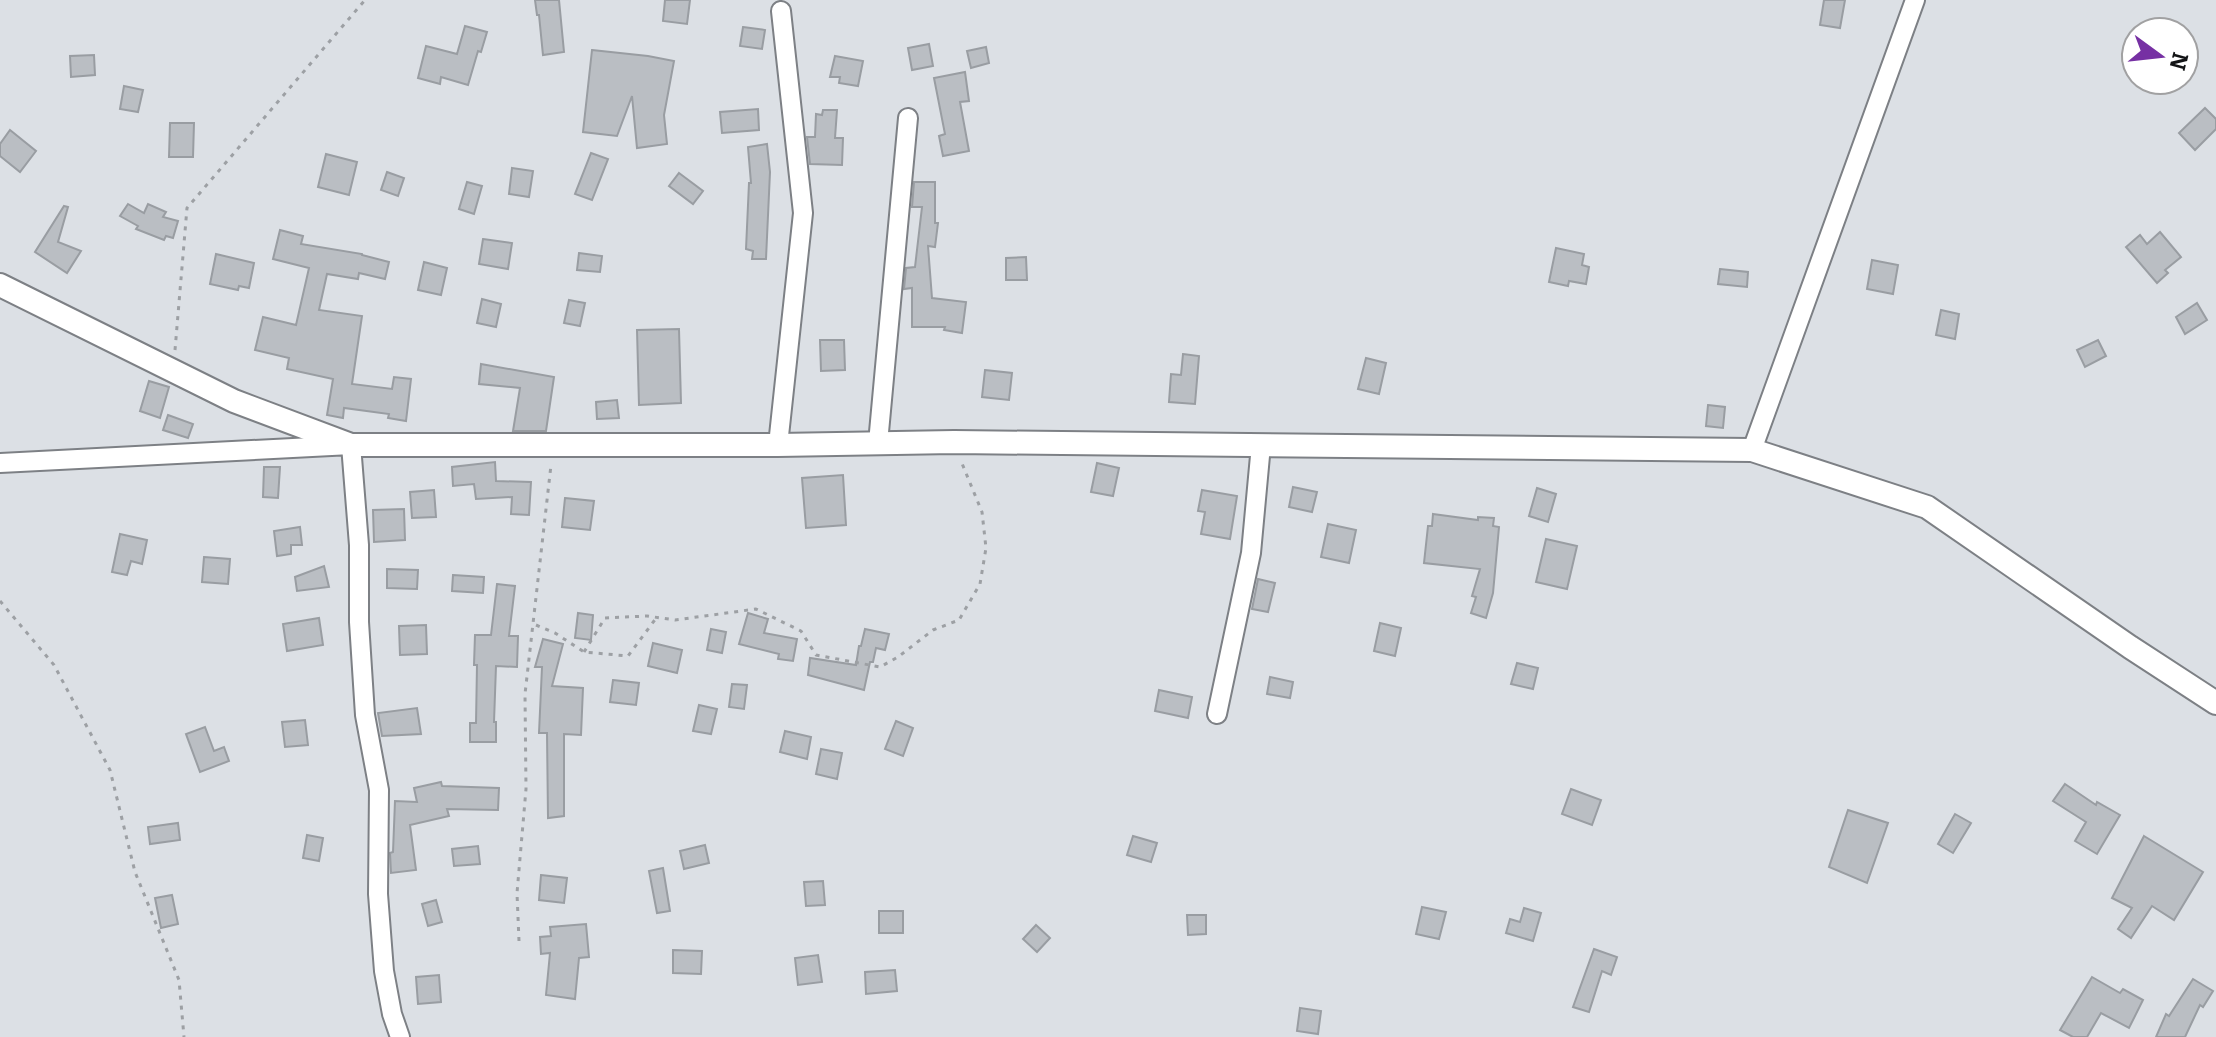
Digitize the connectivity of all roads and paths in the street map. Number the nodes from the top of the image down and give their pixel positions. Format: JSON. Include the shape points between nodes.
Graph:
{"nodes":[{"id":1,"x":365,"y":0,"type":"edge"},
{"id":2,"x":1915,"y":0,"type":"edge"},
{"id":3,"x":781,"y":11,"type":"dead end"},
{"id":4,"x":908,"y":118,"type":"dead end"},
{"id":5,"x":0,"y":285,"type":"edge"},
{"id":6,"x":170,"y":369,"type":"junction"},
{"id":7,"x":954,"y":442,"type":"junction"},
{"id":8,"x":878,"y":443,"type":"junction"},
{"id":9,"x":351,"y":445,"type":"junction"},
{"id":10,"x":553,"y":445,"type":"junction"},
{"id":11,"x":778,"y":445,"type":"junction"},
{"id":12,"x":1261,"y":445,"type":"junction"},
{"id":13,"x":1752,"y":450,"type":"junction"},
{"id":14,"x":0,"y":463,"type":"edge"},
{"id":15,"x":0,"y":601,"type":"edge"},
{"id":16,"x":657,"y":617,"type":"junction"},
{"id":17,"x":534,"y":624,"type":"junction"},
{"id":18,"x":584,"y":652,"type":"junction"},
{"id":19,"x":2216,"y":703,"type":"edge"},
{"id":20,"x":1217,"y":714,"type":"dead end"},
{"id":21,"x":519,"y":941,"type":"dead end"},
{"id":22,"x":184,"y":1037,"type":"edge"},
{"id":23,"x":400,"y":1037,"type":"edge"}],
"edges":[{"from":1,"to":6,"type":"path","via":[[187,208]]},
{"from":2,"to":13,"type":"street"},
{"from":3,"to":11,"type":"street","via":[[803,213]]},
{"from":4,"to":8,"type":"street"},
{"from":5,"to":6,"type":"street"},
{"from":6,"to":9,"type":"street","via":[[234,401]]},
{"from":7,"to":8,"type":"street"},
{"from":7,"to":12,"type":"street"},
{"from":7,"to":16,"type":"path","via":[[982,512],[986,548],[980,584],[959,620],[933,630],[898,657],[880,667],[816,655],[801,631],[756,609],[675,620]]},
{"from":8,"to":11,"type":"street"},
{"from":9,"to":10,"type":"street"},
{"from":9,"to":14,"type":"street"},
{"from":9,"to":23,"type":"street","via":[[365,715],[379,790],[384,971]]},
{"from":10,"to":11,"type":"street"},
{"from":10,"to":17,"type":"path"},
{"from":12,"to":13,"type":"street"},
{"from":12,"to":20,"type":"street","via":[[1251,553]]},
{"from":13,"to":19,"type":"street","via":[[1927,507]]},
{"from":15,"to":22,"type":"path","via":[[54,665],[110,770],[135,872],[179,980]]},
{"from":16,"to":18,"type":"path","via":[[605,618]]},
{"from":16,"to":18,"type":"path","via":[[628,656]]},
{"from":17,"to":18,"type":"path"},
{"from":17,"to":21,"type":"path","via":[[525,694]]}]}
